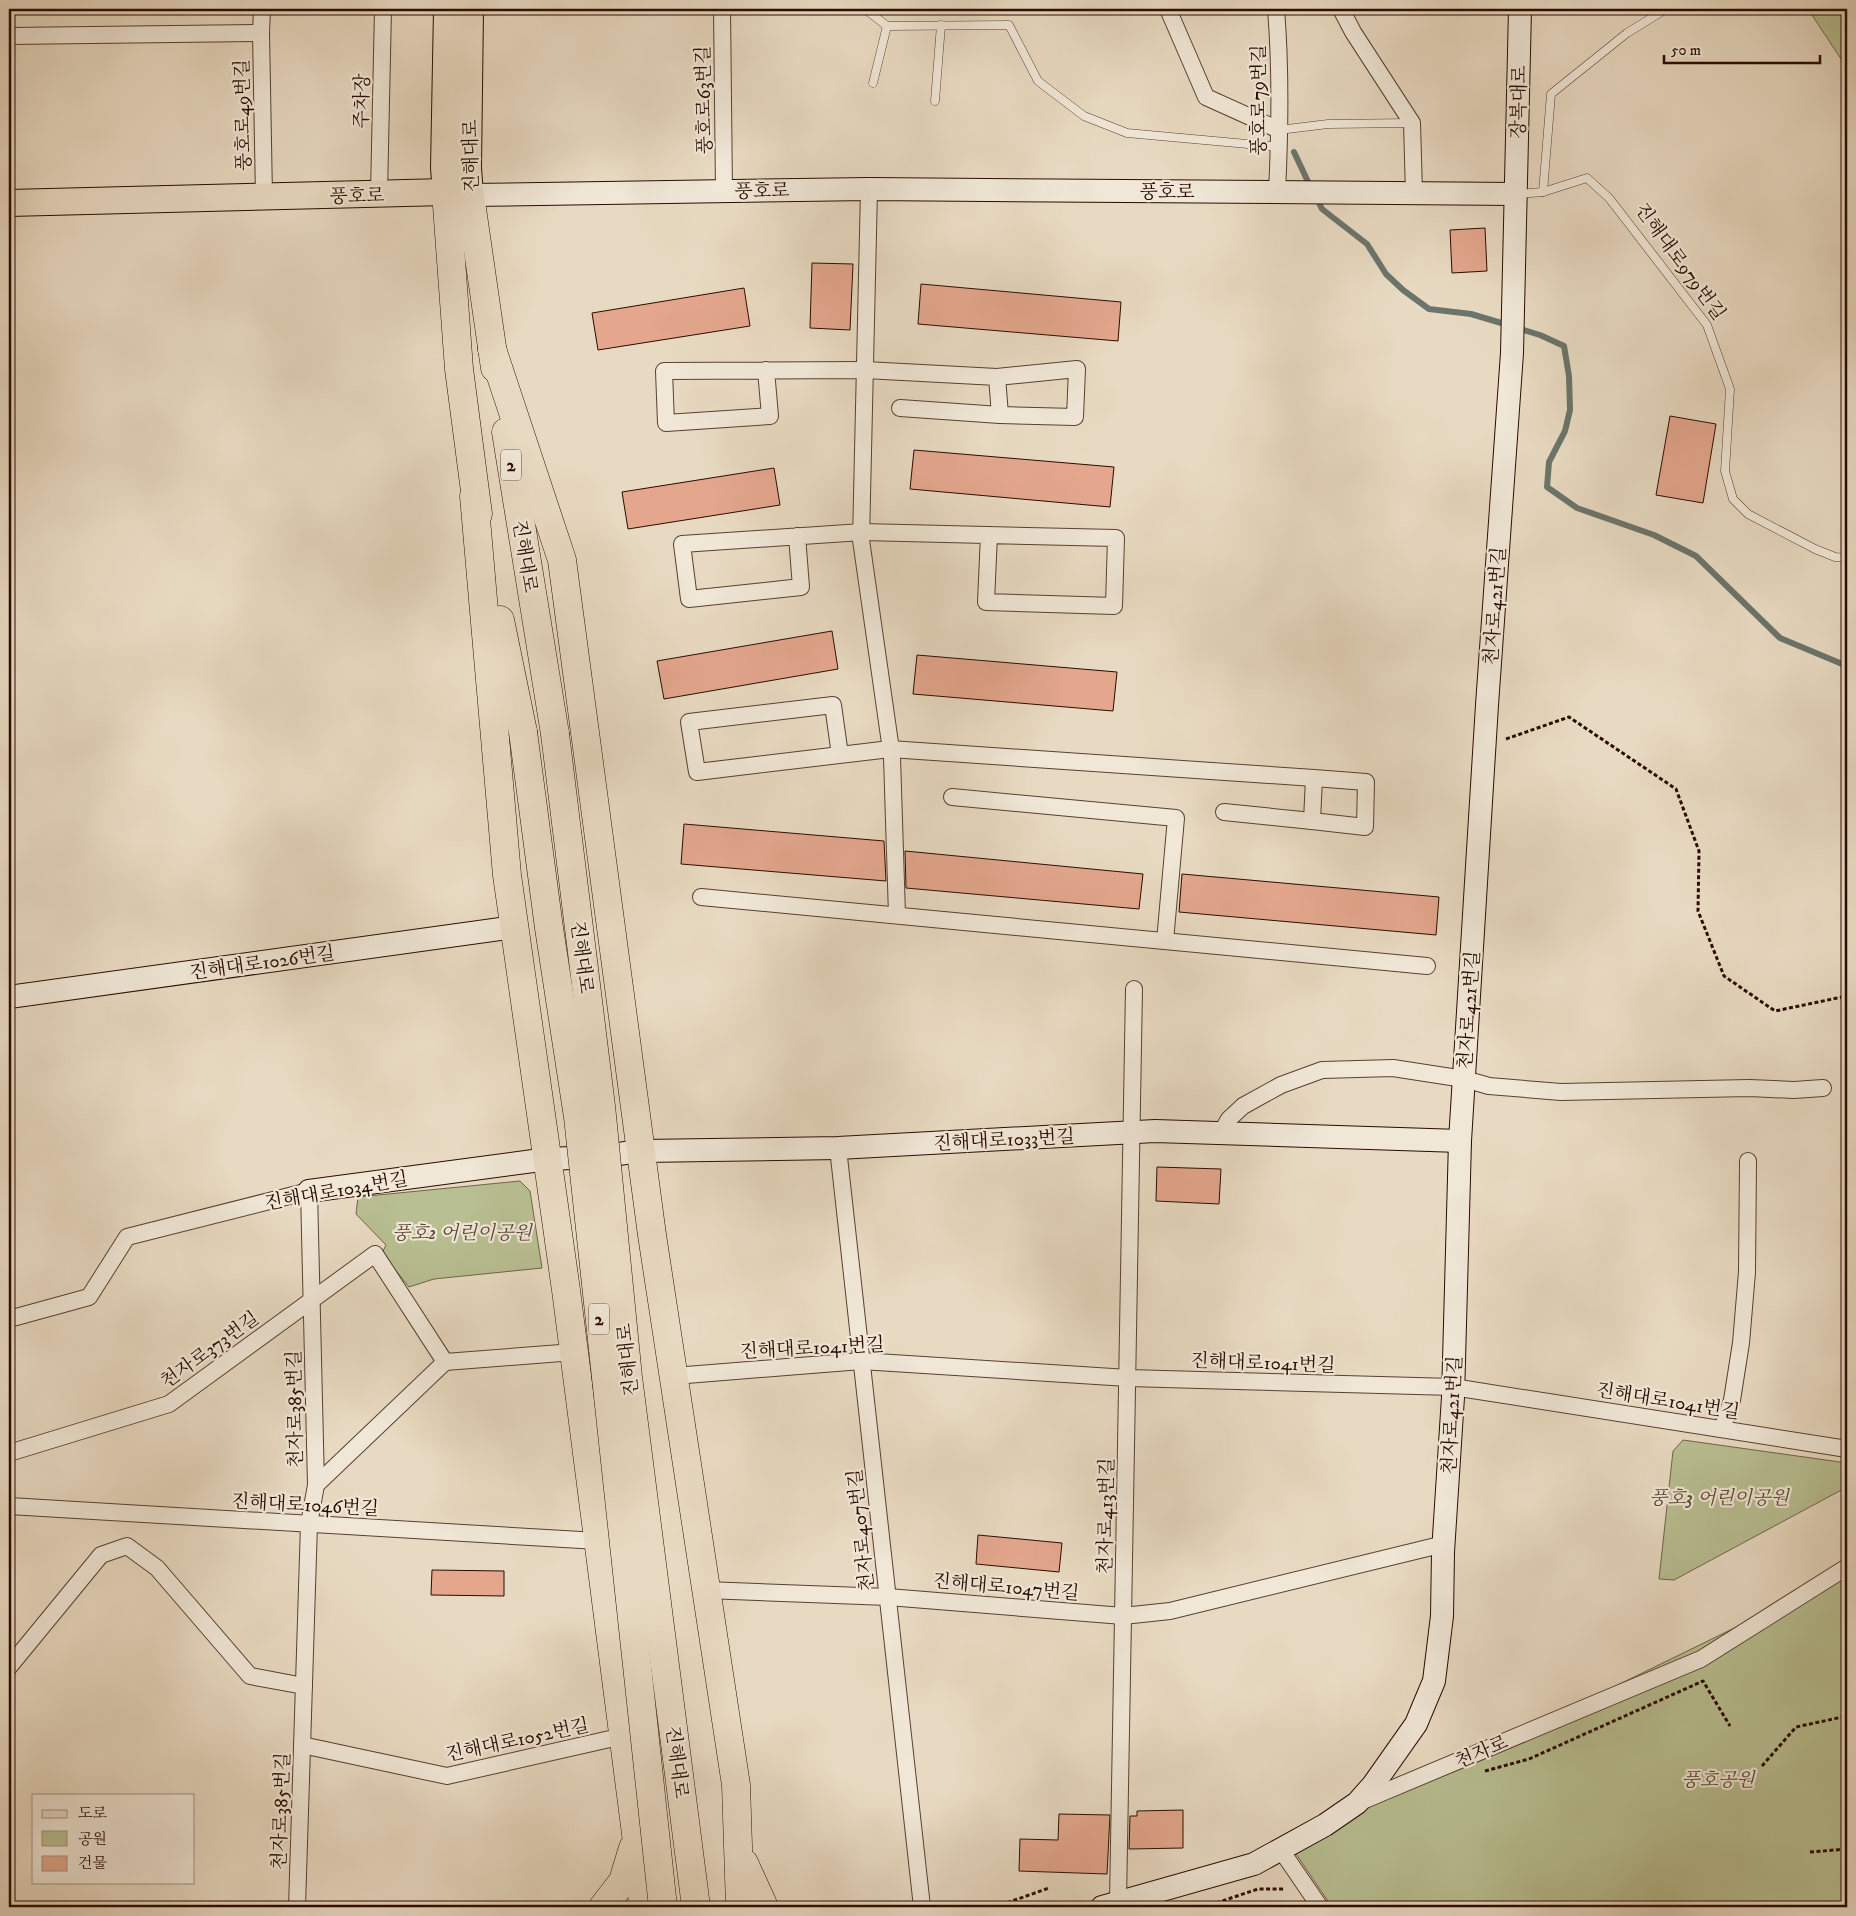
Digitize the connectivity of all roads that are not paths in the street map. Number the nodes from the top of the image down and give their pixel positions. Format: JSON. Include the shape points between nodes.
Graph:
{"nodes":[{"id":1,"x":262,"y":9,"type":"edge"},
{"id":2,"x":383,"y":9,"type":"edge"},
{"id":3,"x":447,"y":9,"type":"edge"},
{"id":4,"x":470,"y":9,"type":"edge"},
{"id":5,"x":722,"y":9,"type":"edge"},
{"id":6,"x":865,"y":9,"type":"edge"},
{"id":7,"x":1168,"y":9,"type":"edge"},
{"id":8,"x":1276,"y":9,"type":"edge"},
{"id":9,"x":1341,"y":9,"type":"edge"},
{"id":10,"x":1520,"y":9,"type":"edge"},
{"id":11,"x":1666,"y":9,"type":"edge"},
{"id":12,"x":941,"y":25,"type":"junction"},
{"id":13,"x":887,"y":26,"type":"junction"},
{"id":14,"x":261,"y":33,"type":"junction"},
{"id":15,"x":9,"y":36,"type":"edge"},
{"id":16,"x":873,"y":83,"type":"dead end"},
{"id":17,"x":935,"y":101,"type":"dead end"},
{"id":18,"x":1412,"y":123,"type":"junction"},
{"id":19,"x":1279,"y":139,"type":"junction"},
{"id":20,"x":869,"y":189,"type":"junction"},
{"id":21,"x":724,"y":191,"type":"junction"},
{"id":22,"x":1277,"y":192,"type":"junction"},
{"id":23,"x":1542,"y":192,"type":"junction"},
{"id":24,"x":1414,"y":193,"type":"junction"},
{"id":25,"x":379,"y":194,"type":"junction"},
{"id":26,"x":458,"y":194,"type":"junction"},
{"id":27,"x":1516,"y":194,"type":"junction"},
{"id":28,"x":264,"y":197,"type":"junction"},
{"id":29,"x":9,"y":202,"type":"edge"},
{"id":30,"x":492,"y":349,"type":"junction"},
{"id":31,"x":766,"y":370,"type":"junction"},
{"id":32,"x":865,"y":370,"type":"junction"},
{"id":33,"x":997,"y":377,"type":"junction"},
{"id":34,"x":900,"y":408,"type":"dead end"},
{"id":35,"x":1000,"y":415,"type":"junction"},
{"id":36,"x":474,"y":496,"type":"junction"},
{"id":37,"x":862,"y":532,"type":"junction"},
{"id":38,"x":989,"y":535,"type":"junction"},
{"id":39,"x":797,"y":536,"type":"junction"},
{"id":40,"x":1847,"y":558,"type":"edge"},
{"id":41,"x":890,"y":749,"type":"junction"},
{"id":42,"x":840,"y":755,"type":"junction"},
{"id":43,"x":1314,"y":778,"type":"junction"},
{"id":44,"x":952,"y":797,"type":"dead end"},
{"id":45,"x":1224,"y":812,"type":"dead end"},
{"id":46,"x":1312,"y":821,"type":"junction"},
{"id":47,"x":701,"y":897,"type":"dead end"},
{"id":48,"x":897,"y":915,"type":"junction"},
{"id":49,"x":514,"y":927,"type":"junction"},
{"id":50,"x":1165,"y":941,"type":"junction"},
{"id":51,"x":1427,"y":966,"type":"dead end"},
{"id":52,"x":1134,"y":989,"type":"dead end"},
{"id":53,"x":9,"y":997,"type":"edge"},
{"id":54,"x":1464,"y":1079,"type":"junction"},
{"id":55,"x":1823,"y":1088,"type":"dead end"},
{"id":56,"x":1132,"y":1132,"type":"junction"},
{"id":57,"x":1221,"y":1133,"type":"junction"},
{"id":58,"x":1460,"y":1141,"type":"junction"},
{"id":59,"x":838,"y":1148,"type":"junction"},
{"id":60,"x":641,"y":1151,"type":"junction"},
{"id":61,"x":548,"y":1159,"type":"junction"},
{"id":62,"x":1748,"y":1161,"type":"dead end"},
{"id":63,"x":309,"y":1191,"type":"junction"},
{"id":64,"x":312,"y":1300,"type":"junction"},
{"id":65,"x":9,"y":1319,"type":"edge"},
{"id":66,"x":574,"y":1352,"type":"junction"},
{"id":67,"x":861,"y":1361,"type":"junction"},
{"id":68,"x":445,"y":1362,"type":"junction"},
{"id":69,"x":674,"y":1376,"type":"junction"},
{"id":70,"x":1128,"y":1378,"type":"junction"},
{"id":71,"x":1453,"y":1387,"type":"junction"},
{"id":72,"x":1722,"y":1429,"type":"junction"},
{"id":73,"x":1847,"y":1449,"type":"edge"},
{"id":74,"x":9,"y":1453,"type":"edge"},
{"id":75,"x":316,"y":1485,"type":"junction"},
{"id":76,"x":9,"y":1506,"type":"edge"},
{"id":77,"x":309,"y":1524,"type":"junction"},
{"id":78,"x":598,"y":1541,"type":"junction"},
{"id":79,"x":1444,"y":1544,"type":"junction"},
{"id":80,"x":1847,"y":1567,"type":"edge"},
{"id":81,"x":706,"y":1590,"type":"junction"},
{"id":82,"x":888,"y":1597,"type":"junction"},
{"id":83,"x":1123,"y":1616,"type":"junction"},
{"id":84,"x":9,"y":1667,"type":"edge"},
{"id":85,"x":304,"y":1686,"type":"junction"},
{"id":86,"x":623,"y":1736,"type":"junction"},
{"id":87,"x":302,"y":1745,"type":"junction"},
{"id":88,"x":1357,"y":1804,"type":"junction"},
{"id":89,"x":636,"y":1837,"type":"junction"},
{"id":90,"x":1281,"y":1850,"type":"junction"},
{"id":91,"x":738,"y":1851,"type":"junction"},
{"id":92,"x":1113,"y":1905,"type":"edge"},
{"id":93,"x":297,"y":1907,"type":"edge"},
{"id":94,"x":603,"y":1907,"type":"edge"},
{"id":95,"x":643,"y":1907,"type":"edge"},
{"id":96,"x":663,"y":1907,"type":"edge"},
{"id":97,"x":696,"y":1907,"type":"edge"},
{"id":98,"x":740,"y":1907,"type":"edge"},
{"id":99,"x":764,"y":1907,"type":"edge"},
{"id":100,"x":922,"y":1907,"type":"edge"},
{"id":101,"x":1320,"y":1907,"type":"edge"}],
"edges":[{"from":1,"to":14,"type":"street","name":"풍호로49번길"},
{"from":2,"to":25,"type":"street","name":"주차장"},
{"from":3,"to":26,"type":"main road","name":"진해대로","number":"2","via":[[444,168]]},
{"from":4,"to":26,"type":"main road","name":"진해대로","number":"2","via":[[468,168]]},
{"from":5,"to":21,"type":"street","name":"풍호로63번길"},
{"from":6,"to":13,"type":"lane"},
{"from":7,"to":19,"type":"street","via":[[1206,97]]},
{"from":8,"to":19,"type":"street","name":"풍호로79번길"},
{"from":9,"to":18,"type":"street"},
{"from":10,"to":27,"type":"street","name":"장복대로"},
{"from":11,"to":23,"type":"lane","via":[[1627,33],[1551,94]]},
{"from":12,"to":13,"type":"lane"},
{"from":12,"to":17,"type":"lane"},
{"from":12,"to":19,"type":"lane","via":[[1009,25],[1038,81],[1084,116],[1127,133]]},
{"from":13,"to":16,"type":"lane"},
{"from":14,"to":15,"type":"street","name":"풍호로49번길"},
{"from":14,"to":28,"type":"street","name":"풍호로49번길"},
{"from":18,"to":19,"type":"lane","via":[[1328,124]]},
{"from":18,"to":24,"type":"street"},
{"from":19,"to":22,"type":"street","name":"풍호로79번길"},
{"from":20,"to":21,"type":"street","name":"풍호로"},
{"from":20,"to":22,"type":"street","name":"풍호로"},
{"from":20,"to":32,"type":"street"},
{"from":21,"to":26,"type":"street","name":"풍호로"},
{"from":22,"to":24,"type":"street","name":"풍호로"},
{"from":23,"to":27,"type":"lane","name":"진해대로979번길"},
{"from":23,"to":40,"type":"lane","name":"진해대로979번길","via":[[1587,178],[1609,198],[1707,325],[1730,389],[1725,471],[1732,499],[1748,514],[1835,557]]},
{"from":24,"to":27,"type":"street","name":"풍호로"},
{"from":25,"to":26,"type":"main road","name":"풍호로"},
{"from":25,"to":28,"type":"main road","name":"풍호로"},
{"from":26,"to":30,"type":"highway","name":"진해대로","number":"2"},
{"from":26,"to":36,"type":"highway","name":"진해대로","number":"2","via":[[459,369]]},
{"from":27,"to":54,"type":"street","name":"천자로421번길","via":[[1512,353]]},
{"from":28,"to":29,"type":"main road","name":"풍호로"},
{"from":30,"to":60,"type":"highway","via":[[562,560]]},
{"from":30,"to":97,"type":"highway","name":"진해대로","number":"2","bridge":true,"via":[[555,734],[601,1106],[628,1377]]},
{"from":31,"to":31,"type":"street","via":[[664,371],[666,423],[770,416]]},
{"from":31,"to":32,"type":"street"},
{"from":32,"to":33,"type":"street"},
{"from":32,"to":37,"type":"street"},
{"from":33,"to":35,"type":"street"},
{"from":33,"to":35,"type":"street","via":[[1077,369],[1075,417]]},
{"from":34,"to":35,"type":"street"},
{"from":36,"to":49,"type":"highway"},
{"from":36,"to":96,"type":"highway","name":"진해대로","number":"2","bridge":true,"via":[[523,732],[578,1117]]},
{"from":37,"to":38,"type":"street"},
{"from":37,"to":39,"type":"street"},
{"from":37,"to":41,"type":"street"},
{"from":38,"to":38,"type":"street","via":[[1116,538],[1114,606],[986,602]]},
{"from":39,"to":39,"type":"street","via":[[682,544],[689,600],[801,587]]},
{"from":41,"to":42,"type":"street"},
{"from":41,"to":43,"type":"street"},
{"from":41,"to":48,"type":"street"},
{"from":42,"to":42,"type":"street","via":[[697,772],[689,722],[833,705]]},
{"from":43,"to":46,"type":"street"},
{"from":43,"to":46,"type":"street","via":[[1366,782],[1365,827]]},
{"from":44,"to":50,"type":"street","via":[[1176,818]]},
{"from":45,"to":46,"type":"street"},
{"from":47,"to":48,"type":"street"},
{"from":48,"to":50,"type":"street"},
{"from":49,"to":53,"type":"street","name":"진해대로1026번길"},
{"from":49,"to":61,"type":"highway"},
{"from":50,"to":51,"type":"street"},
{"from":52,"to":56,"type":"street","name":"천자로413번길"},
{"from":54,"to":55,"type":"street","via":[[1489,1086],[1561,1092]]},
{"from":54,"to":57,"type":"street","via":[[1393,1068],[1322,1070],[1281,1085],[1243,1106],[1229,1119]]},
{"from":54,"to":58,"type":"street","name":"천자로421번길"},
{"from":56,"to":57,"type":"street","name":"진해대로1033번길"},
{"from":56,"to":59,"type":"street","name":"진해대로1033번길"},
{"from":56,"to":70,"type":"street","name":"천자로413번길"},
{"from":57,"to":58,"type":"street","name":"진해대로1033번길"},
{"from":58,"to":71,"type":"street","name":"천자로421번길"},
{"from":59,"to":60,"type":"street","name":"진해대로1033번길"},
{"from":59,"to":67,"type":"street","name":"천자로407번길"},
{"from":60,"to":61,"type":"street","name":"진해대로1033번길"},
{"from":60,"to":69,"type":"highway"},
{"from":61,"to":63,"type":"street","name":"진해대로1034번길"},
{"from":61,"to":66,"type":"highway"},
{"from":62,"to":72,"type":"street","via":[[1747,1272],[1741,1343],[1732,1400]]},
{"from":63,"to":64,"type":"street","name":"천자로385번길"},
{"from":63,"to":65,"type":"street","name":"진해대로1034번길","via":[[127,1236],[89,1297]]},
{"from":64,"to":68,"type":"street","name":"천자로373번길","via":[[375,1254]]},
{"from":64,"to":74,"type":"street","name":"천자로373번길","via":[[169,1404]]},
{"from":64,"to":75,"type":"street","name":"천자로385번길"},
{"from":66,"to":68,"type":"street"},
{"from":66,"to":78,"type":"highway"},
{"from":67,"to":69,"type":"street","name":"진해대로1041번길"},
{"from":67,"to":70,"type":"street","name":"진해대로1041번길"},
{"from":67,"to":82,"type":"street","name":"천자로407번길"},
{"from":68,"to":75,"type":"street"},
{"from":69,"to":81,"type":"highway"},
{"from":70,"to":71,"type":"street","name":"진해대로1041번길"},
{"from":70,"to":83,"type":"street","name":"천자로413번길"},
{"from":71,"to":72,"type":"street","name":"진해대로1041번길"},
{"from":71,"to":79,"type":"street","name":"천자로421번길"},
{"from":72,"to":73,"type":"street","name":"진해대로1041번길"},
{"from":75,"to":77,"type":"street","name":"천자로385번길"},
{"from":76,"to":77,"type":"street","name":"진해대로1046번길"},
{"from":77,"to":78,"type":"street","name":"진해대로1046번길"},
{"from":77,"to":85,"type":"street","name":"천자로385번길"},
{"from":78,"to":86,"type":"highway"},
{"from":79,"to":83,"type":"street","name":"진해대로1047번길","via":[[1170,1611]]},
{"from":79,"to":88,"type":"street","name":"천자로421번길","via":[[1442,1616],[1434,1681],[1416,1724]]},
{"from":80,"to":88,"type":"street","name":"천자로","via":[[1701,1659]]},
{"from":81,"to":82,"type":"street","name":"진해대로1047번길"},
{"from":81,"to":91,"type":"highway","via":[[736,1785]]},
{"from":82,"to":83,"type":"street","name":"진해대로1047번길"},
{"from":82,"to":100,"type":"street","name":"천자로407번길"},
{"from":83,"to":92,"type":"street","name":"천자로413번길"},
{"from":84,"to":85,"type":"street","via":[[101,1555],[128,1546],[157,1568],[250,1676]]},
{"from":85,"to":87,"type":"street","name":"천자로385번길"},
{"from":86,"to":87,"type":"street","name":"진해대로1052번길","via":[[447,1776]]},
{"from":86,"to":89,"type":"highway"},
{"from":87,"to":93,"type":"street","name":"천자로385번길"},
{"from":88,"to":90,"type":"street","name":"천자로"},
{"from":89,"to":94,"type":"highway","via":[[623,1881]]},
{"from":89,"to":95,"type":"highway"},
{"from":90,"to":92,"type":"street","name":"천자로","via":[[1254,1864]]},
{"from":90,"to":101,"type":"street"},
{"from":91,"to":98,"type":"highway"},
{"from":91,"to":99,"type":"highway"}]}
